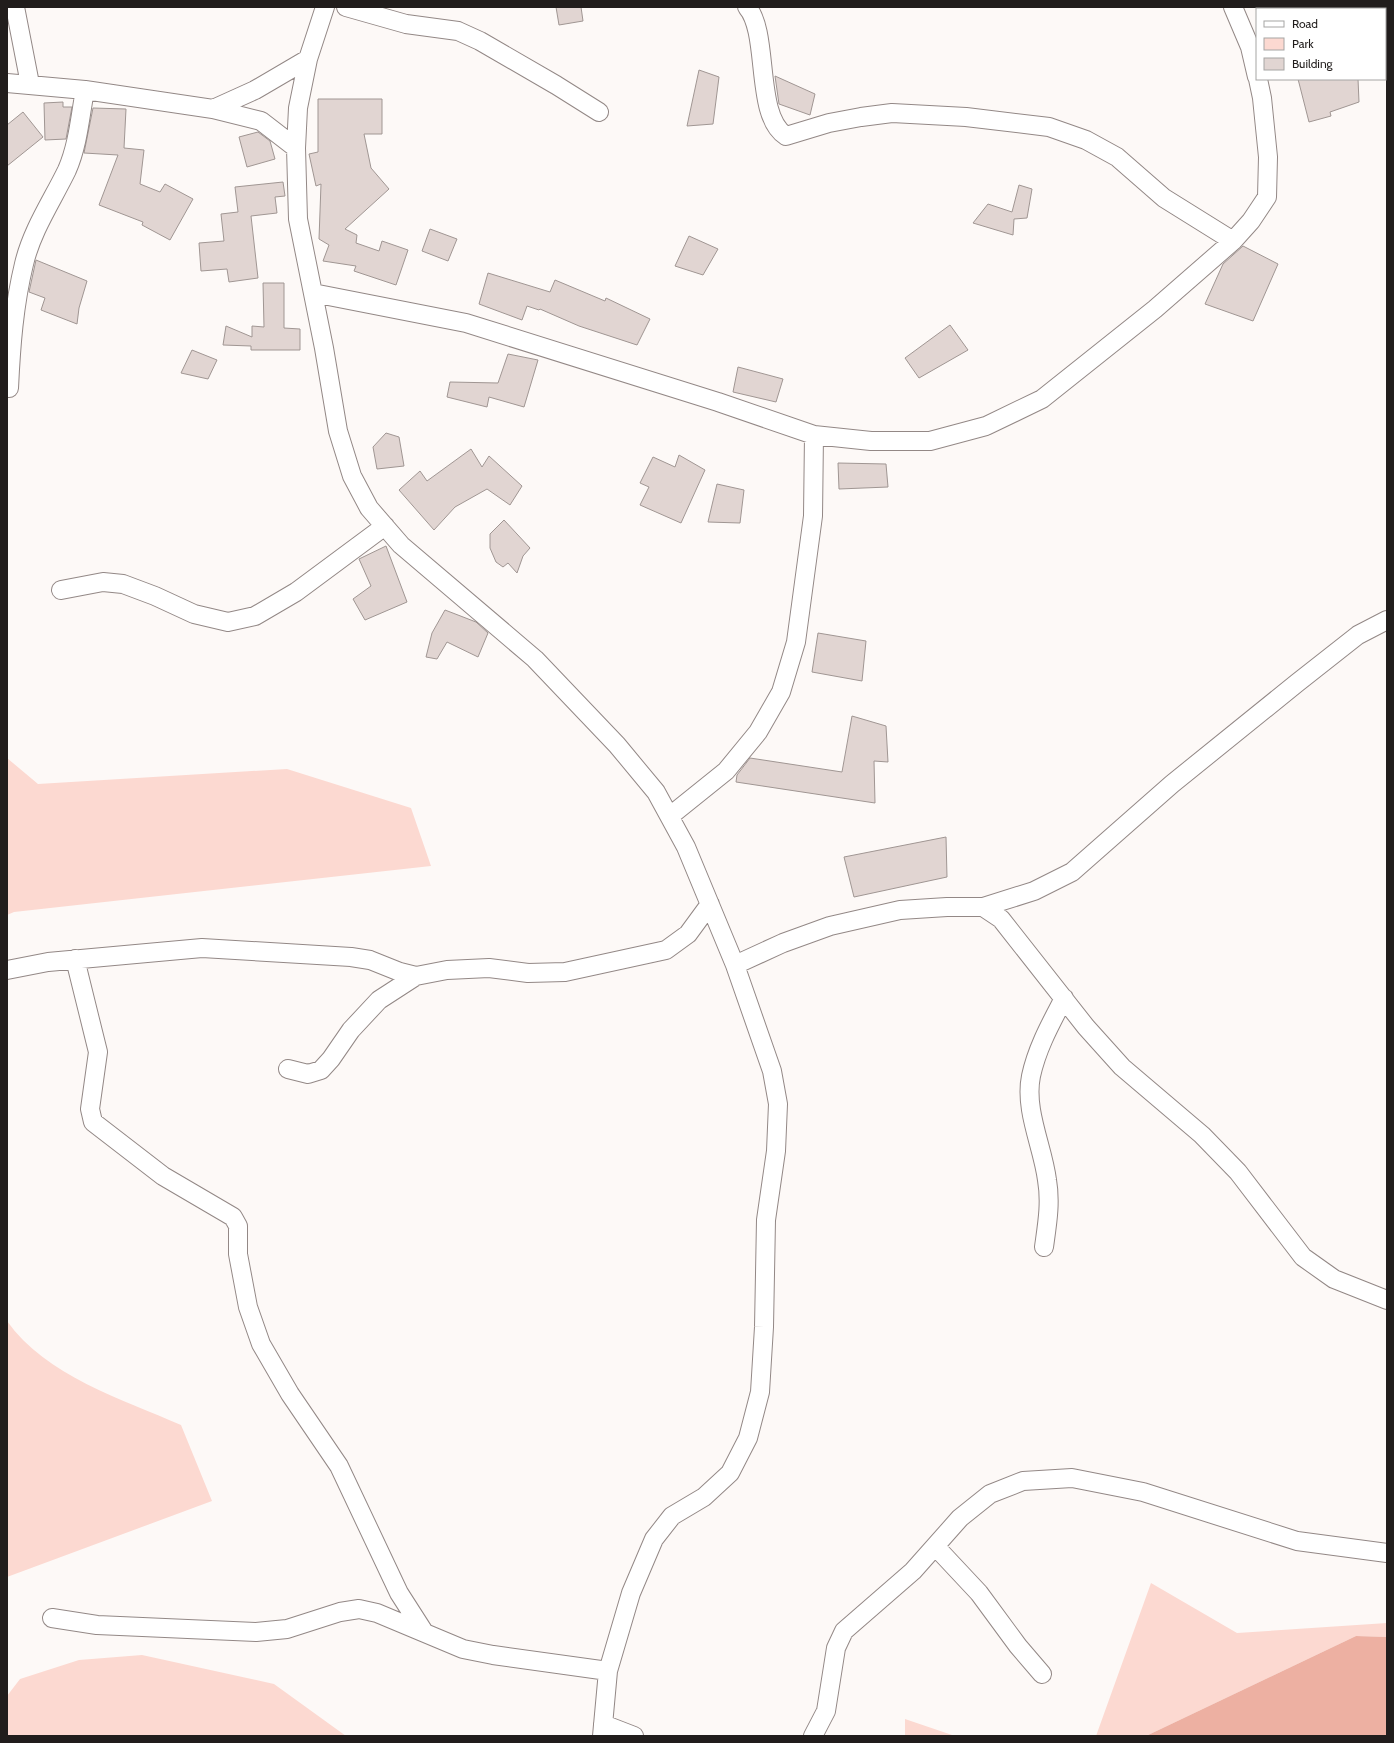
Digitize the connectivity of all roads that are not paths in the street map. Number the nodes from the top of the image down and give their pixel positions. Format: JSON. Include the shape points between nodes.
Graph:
{"nodes":[{"id":1,"x":16,"y":7,"type":"edge"},
{"id":2,"x":325,"y":7,"type":"edge"},
{"id":3,"x":346,"y":7,"type":"edge"},
{"id":4,"x":747,"y":7,"type":"edge"},
{"id":5,"x":1233,"y":7,"type":"edge"},
{"id":6,"x":308,"y":59,"type":"junction"},
{"id":7,"x":1256,"y":74,"type":"edge"},
{"id":8,"x":1258,"y":80,"type":"edge"},
{"id":9,"x":7,"y":83,"type":"edge"},
{"id":10,"x":30,"y":84,"type":"junction"},
{"id":11,"x":85,"y":90,"type":"junction"},
{"id":12,"x":213,"y":109,"type":"junction"},
{"id":13,"x":599,"y":112,"type":"dead end"},
{"id":14,"x":296,"y":148,"type":"junction"},
{"id":15,"x":1233,"y":241,"type":"junction"},
{"id":16,"x":313,"y":293,"type":"junction"},
{"id":17,"x":9,"y":388,"type":"dead end"},
{"id":18,"x":814,"y":435,"type":"junction"},
{"id":19,"x":385,"y":526,"type":"junction"},
{"id":20,"x":61,"y":590,"type":"dead end"},
{"id":21,"x":1387,"y":620,"type":"edge"},
{"id":22,"x":670,"y":816,"type":"junction"},
{"id":23,"x":710,"y":904,"type":"junction"},
{"id":24,"x":982,"y":907,"type":"junction"},
{"id":25,"x":75,"y":959,"type":"junction"},
{"id":26,"x":735,"y":965,"type":"junction"},
{"id":27,"x":7,"y":970,"type":"edge"},
{"id":28,"x":416,"y":976,"type":"junction"},
{"id":29,"x":1064,"y":998,"type":"junction"},
{"id":30,"x":288,"y":1069,"type":"dead end"},
{"id":31,"x":1044,"y":1247,"type":"dead end"},
{"id":32,"x":1387,"y":1300,"type":"edge"},
{"id":33,"x":935,"y":1546,"type":"junction"},
{"id":34,"x":1387,"y":1553,"type":"edge"},
{"id":35,"x":52,"y":1618,"type":"dead end"},
{"id":36,"x":424,"y":1632,"type":"junction"},
{"id":37,"x":608,"y":1671,"type":"junction"},
{"id":38,"x":1042,"y":1674,"type":"dead end"},
{"id":39,"x":603,"y":1730,"type":"edge"},
{"id":40,"x":634,"y":1736,"type":"edge"},
{"id":41,"x":813,"y":1736,"type":"edge"}],
"edges":[{"from":1,"to":10,"type":"street"},
{"from":2,"to":6,"type":"street"},
{"from":3,"to":13,"type":"street","via":[[406,24],[458,32],[480,41]]},
{"from":4,"to":15,"type":"street","via":[[756,27],[765,92],[775,125],[786,136],[848,119],[892,113],[966,116],[1049,128],[1086,140],[1117,157],[1164,198]]},
{"from":5,"to":7,"type":"street","via":[[1250,47]]},
{"from":6,"to":12,"type":"street","via":[[255,90]]},
{"from":6,"to":14,"type":"street","via":[[298,108]]},
{"from":8,"to":15,"type":"street","via":[[1262,98],[1268,157],[1267,197],[1251,221]]},
{"from":9,"to":10,"type":"street"},
{"from":10,"to":11,"type":"street"},
{"from":11,"to":12,"type":"street"},
{"from":11,"to":17,"type":"street","via":[[74,152],[34,235],[24,264],[13,321]]},
{"from":12,"to":14,"type":"street","via":[[261,121]]},
{"from":14,"to":16,"type":"street","via":[[298,219]]},
{"from":15,"to":18,"type":"street","via":[[1155,309],[1042,399],[986,426],[930,441],[871,441]]},
{"from":16,"to":18,"type":"street","via":[[466,323]]},
{"from":16,"to":19,"type":"street","via":[[338,431],[352,476],[369,508]]},
{"from":18,"to":22,"type":"street","via":[[813,516],[796,642],[781,692],[758,732],[726,771]]},
{"from":19,"to":20,"type":"street","via":[[296,592],[255,616],[228,622],[194,614],[123,584],[103,582]]},
{"from":19,"to":22,"type":"street","via":[[401,545],[536,659],[617,745],[656,792]]},
{"from":21,"to":24,"type":"street","via":[[1358,635],[1291,688],[1172,784],[1072,872],[1034,892]]},
{"from":22,"to":23,"type":"street"},
{"from":23,"to":26,"type":"street"},
{"from":23,"to":28,"type":"street","via":[[688,934],[666,950],[638,957],[565,972],[528,973],[488,968],[447,970]]},
{"from":24,"to":26,"type":"street","via":[[900,910],[830,926],[783,943]]},
{"from":24,"to":29,"type":"street","via":[[1001,918]]},
{"from":25,"to":27,"type":"street"},
{"from":25,"to":28,"type":"street","via":[[202,948],[351,957],[370,960]]},
{"from":25,"to":36,"type":"street","via":[[98,1052],[90,1109],[93,1122],[163,1176],[233,1217],[238,1226],[238,1254],[248,1307],[261,1344],[290,1394],[339,1466],[399,1593]]},
{"from":26,"to":37,"type":"street","via":[[772,1071],[778,1104],[776,1151],[766,1220],[760,1392],[748,1438],[730,1473],[704,1497],[672,1516],[654,1539],[631,1593]]},
{"from":28,"to":30,"type":"street","via":[[378,1000],[321,1070],[308,1074]]},
{"from":29,"to":31,"type":"street","via":[[1041,1043],[1031,1077],[1031,1107],[1048,1181],[1049,1213]]},
{"from":29,"to":32,"type":"street","via":[[1122,1067],[1202,1135],[1238,1172],[1303,1257],[1334,1279]]},
{"from":33,"to":34,"type":"street","via":[[960,1518],[990,1494],[1023,1481],[1072,1478],[1143,1492],[1297,1541]]},
{"from":33,"to":38,"type":"street","via":[[979,1593]]},
{"from":33,"to":41,"type":"street","via":[[913,1571],[844,1631],[836,1648],[826,1711]]},
{"from":35,"to":36,"type":"street","via":[[97,1625],[256,1632],[287,1629],[340,1612],[359,1609],[377,1612]]},
{"from":36,"to":37,"type":"street","via":[[470,1651],[493,1656]]},
{"from":37,"to":39,"type":"street"},
{"from":39,"to":40,"type":"street"}]}
